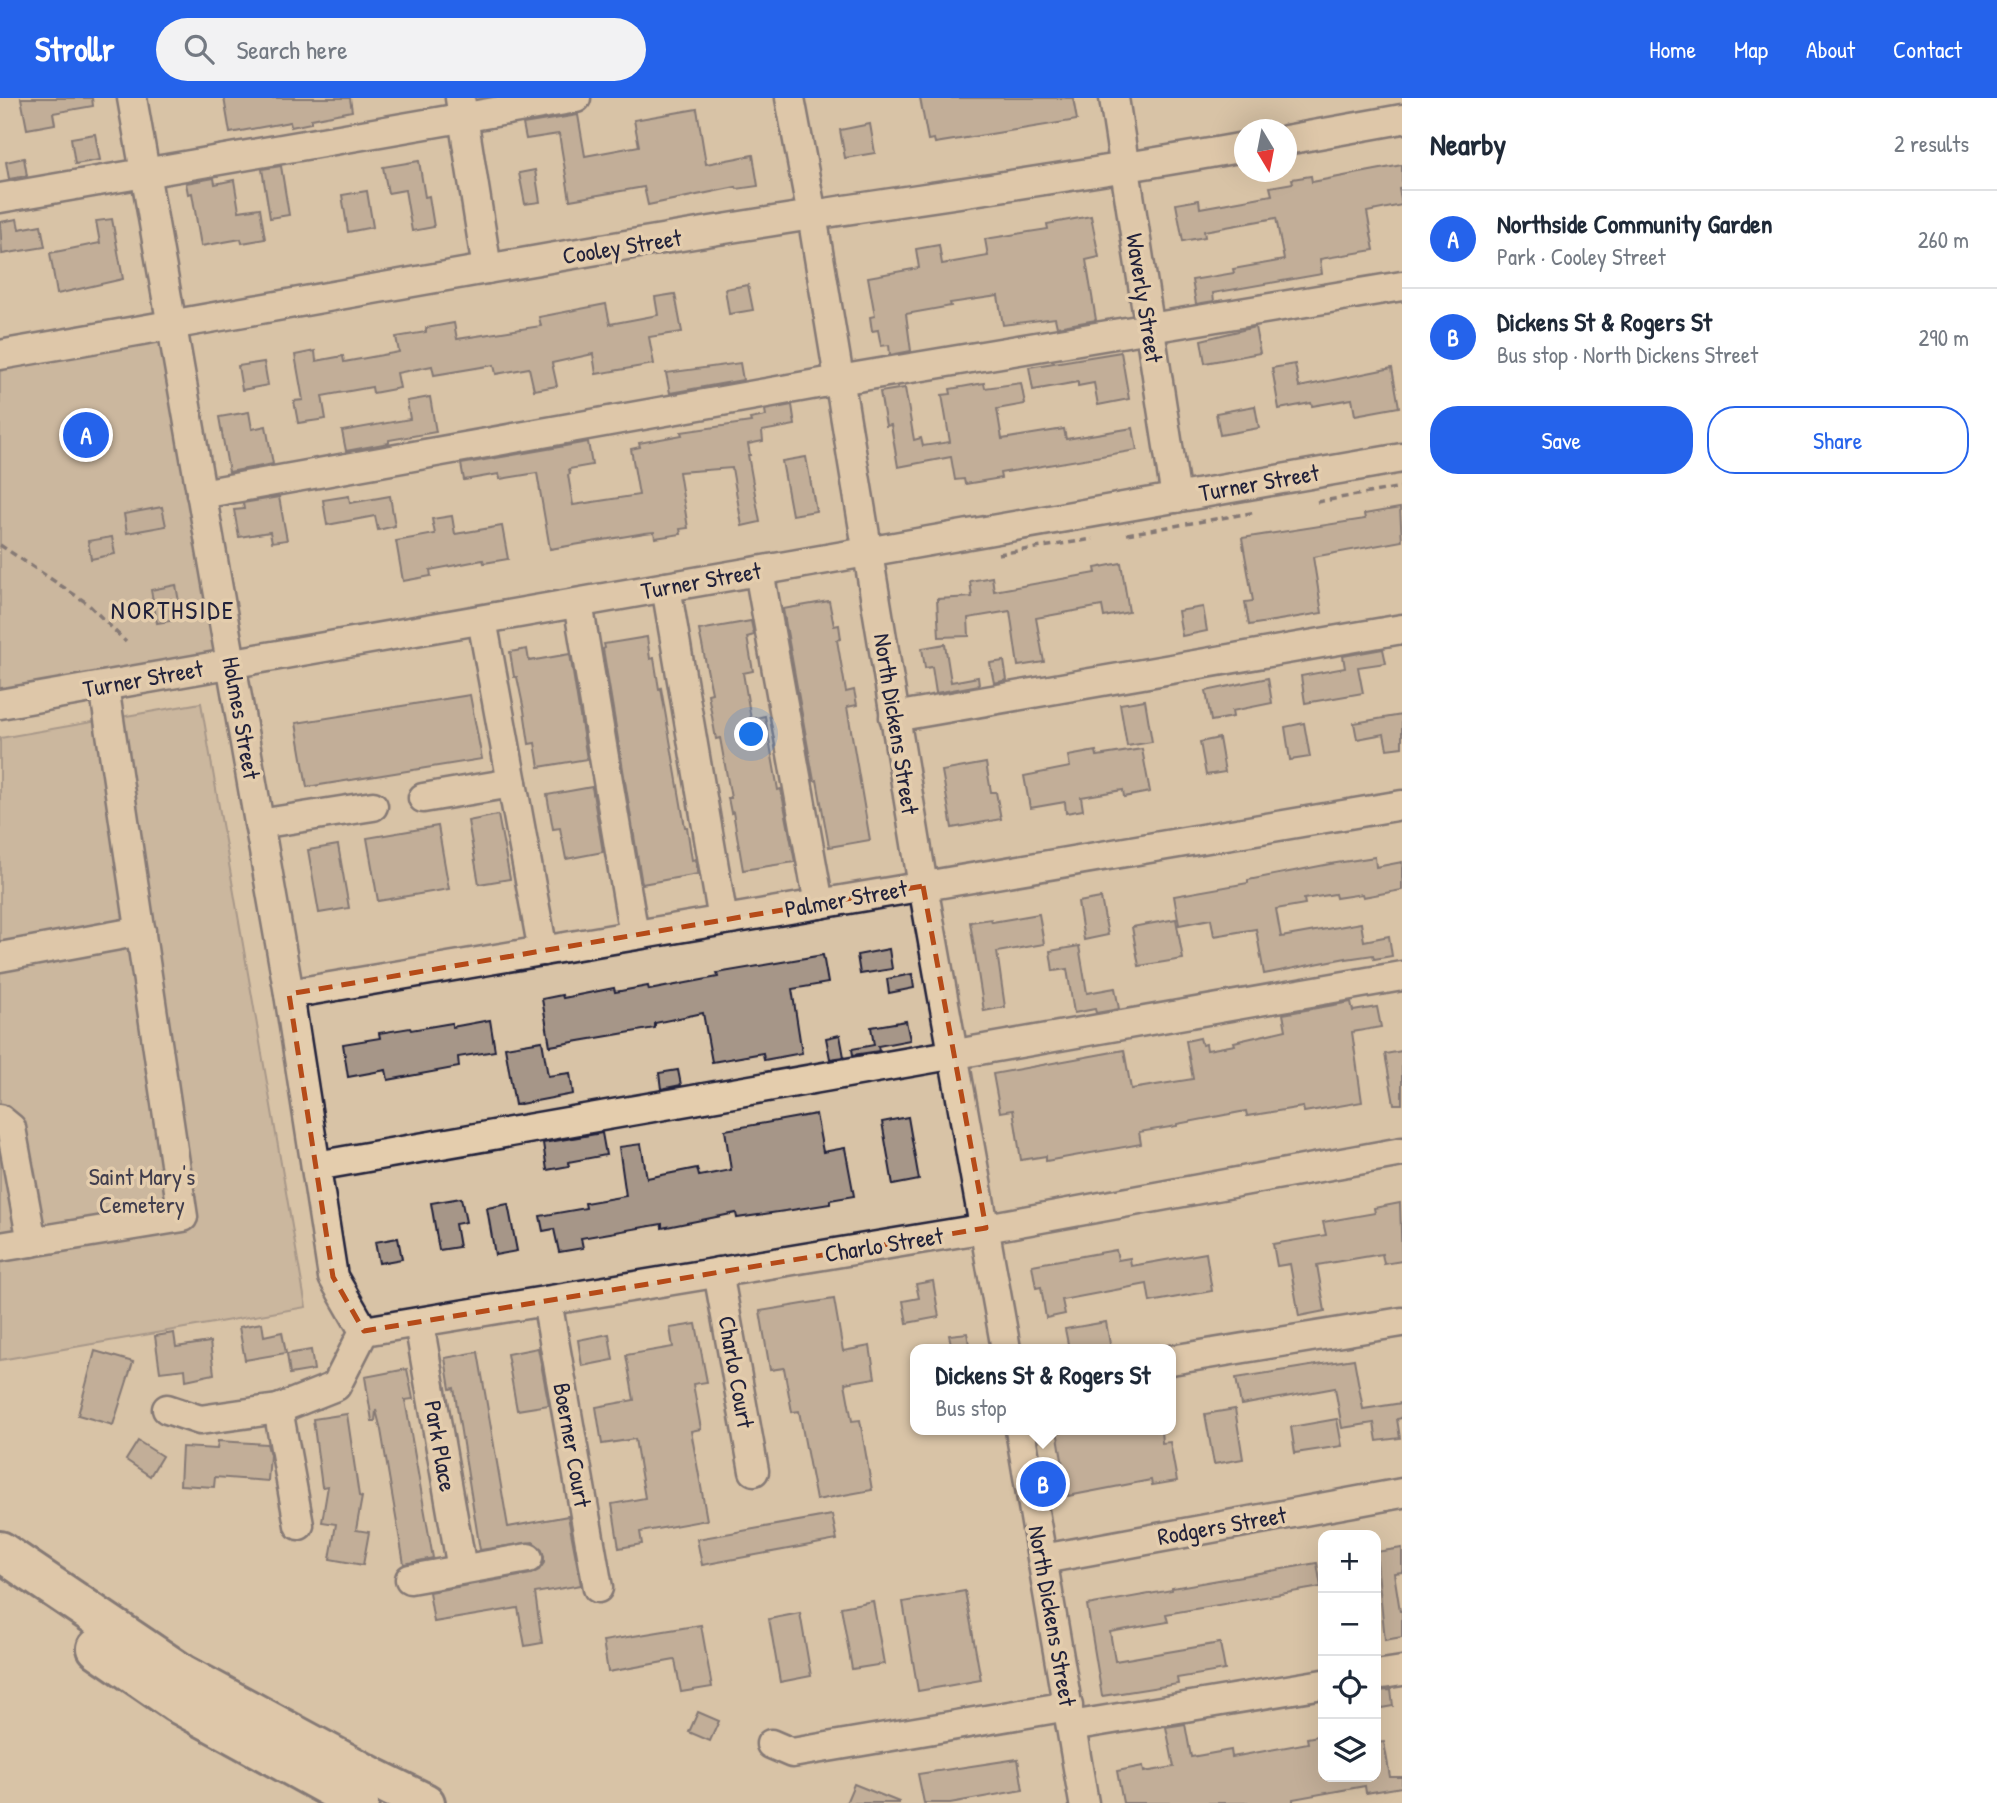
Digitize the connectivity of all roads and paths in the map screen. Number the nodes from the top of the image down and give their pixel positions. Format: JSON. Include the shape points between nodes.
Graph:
{"nodes":[{"id":1,"x":132,"y":98,"type":"edge"},
{"id":2,"x":576,"y":98,"type":"edge"},
{"id":3,"x":790,"y":98,"type":"edge"},
{"id":4,"x":1114,"y":98,"type":"edge"},
{"id":5,"x":461,"y":108,"type":"edge"},
{"id":6,"x":1402,"y":119,"type":"edge"},
{"id":7,"x":1297,"y":138,"type":"edge"},
{"id":8,"x":1234,"y":149,"type":"edge"},
{"id":9,"x":1125,"y":168,"type":"junction"},
{"id":10,"x":145,"y":174,"type":"junction"},
{"id":11,"x":0,"y":198,"type":"edge"},
{"id":12,"x":812,"y":215,"type":"junction"},
{"id":13,"x":487,"y":269,"type":"junction"},
{"id":14,"x":1402,"y":286,"type":"edge"},
{"id":15,"x":171,"y":326,"type":"junction"},
{"id":16,"x":1148,"y":328,"type":"junction"},
{"id":17,"x":0,"y":355,"type":"edge"},
{"id":18,"x":839,"y":380,"type":"junction"},
{"id":19,"x":1402,"y":458,"type":"edge"},
{"id":20,"x":1402,"y":487,"type":"edge"},
{"id":21,"x":201,"y":494,"type":"junction"},
{"id":22,"x":1176,"y":498,"type":"junction"},
{"id":23,"x":1317,"y":502,"type":"dead end"},
{"id":24,"x":1257,"y":512,"type":"dead end"},
{"id":25,"x":1127,"y":534,"type":"dead end"},
{"id":26,"x":1093,"y":539,"type":"dead end"},
{"id":27,"x":0,"y":545,"type":"edge"},
{"id":28,"x":867,"y":552,"type":"junction"},
{"id":29,"x":998,"y":554,"type":"dead end"},
{"id":30,"x":759,"y":571,"type":"junction"},
{"id":31,"x":666,"y":587,"type":"junction"},
{"id":32,"x":578,"y":603,"type":"junction"},
{"id":33,"x":482,"y":620,"type":"junction"},
{"id":34,"x":1402,"y":629,"type":"edge"},
{"id":35,"x":125,"y":642,"type":"dead end"},
{"id":36,"x":231,"y":664,"type":"junction"},
{"id":37,"x":104,"y":686,"type":"junction"},
{"id":38,"x":0,"y":704,"type":"edge"},
{"id":39,"x":894,"y":717,"type":"junction"},
{"id":40,"x":512,"y":783,"type":"junction"},
{"id":41,"x":423,"y":798,"type":"dead end"},
{"id":42,"x":1402,"y":805,"type":"edge"},
{"id":43,"x":373,"y":806,"type":"dead end"},
{"id":44,"x":259,"y":824,"type":"junction"},
{"id":45,"x":923,"y":886,"type":"junction"},
{"id":46,"x":819,"y":904,"type":"junction"},
{"id":47,"x":723,"y":920,"type":"junction"},
{"id":48,"x":141,"y":931,"type":"junction"},
{"id":49,"x":634,"y":936,"type":"junction"},
{"id":50,"x":543,"y":951,"type":"junction"},
{"id":51,"x":0,"y":957,"type":"edge"},
{"id":52,"x":1402,"y":976,"type":"edge"},
{"id":53,"x":289,"y":994,"type":"junction"},
{"id":54,"x":952,"y":1054,"type":"junction"},
{"id":55,"x":0,"y":1119,"type":"edge"},
{"id":56,"x":1402,"y":1152,"type":"edge"},
{"id":57,"x":316,"y":1166,"type":"junction"},
{"id":58,"x":986,"y":1228,"type":"junction"},
{"id":59,"x":32,"y":1242,"type":"junction"},
{"id":60,"x":0,"y":1247,"type":"edge"},
{"id":61,"x":718,"y":1272,"type":"junction"},
{"id":62,"x":547,"y":1301,"type":"junction"},
{"id":63,"x":1402,"y":1322,"type":"edge"},
{"id":64,"x":418,"y":1323,"type":"junction"},
{"id":65,"x":364,"y":1331,"type":"junction"},
{"id":66,"x":1005,"y":1344,"type":"edge"},
{"id":67,"x":1176,"y":1359,"type":"edge"},
{"id":68,"x":167,"y":1409,"type":"dead end"},
{"id":69,"x":278,"y":1409,"type":"junction"},
{"id":70,"x":1021,"y":1435,"type":"edge"},
{"id":71,"x":754,"y":1471,"type":"dead end"},
{"id":72,"x":1402,"y":1493,"type":"edge"},
{"id":73,"x":299,"y":1525,"type":"dead end"},
{"id":74,"x":0,"y":1550,"type":"edge"},
{"id":75,"x":528,"y":1558,"type":"dead end"},
{"id":76,"x":1043,"y":1559,"type":"junction"},
{"id":77,"x":462,"y":1569,"type":"junction"},
{"id":78,"x":410,"y":1579,"type":"dead end"},
{"id":79,"x":0,"y":1581,"type":"edge"},
{"id":80,"x":598,"y":1588,"type":"dead end"},
{"id":81,"x":1402,"y":1671,"type":"edge"},
{"id":82,"x":1381,"y":1674,"type":"edge"},
{"id":83,"x":1318,"y":1685,"type":"edge"},
{"id":84,"x":1069,"y":1716,"type":"junction"},
{"id":85,"x":771,"y":1744,"type":"dead end"},
{"id":86,"x":359,"y":1803,"type":"edge"},
{"id":87,"x":425,"y":1803,"type":"edge"},
{"id":88,"x":1084,"y":1803,"type":"edge"}],
"edges":[{"from":1,"to":10,"type":"street","name":"Holmes Street"},
{"from":2,"to":5,"type":"street"},
{"from":3,"to":12,"type":"street","name":"North Dickens Street"},
{"from":4,"to":9,"type":"street","name":"Waverly Street"},
{"from":5,"to":10,"type":"street"},
{"from":5,"to":13,"type":"street"},
{"from":6,"to":7,"type":"street"},
{"from":8,"to":9,"type":"street","name":"Cooley Street"},
{"from":9,"to":12,"type":"street","name":"Cooley Street"},
{"from":9,"to":16,"type":"street","name":"Waverly Street"},
{"from":10,"to":11,"type":"street"},
{"from":10,"to":15,"type":"street","name":"Holmes Street"},
{"from":12,"to":13,"type":"street","name":"Cooley Street"},
{"from":12,"to":18,"type":"street","name":"North Dickens Street"},
{"from":13,"to":15,"type":"street","name":"Cooley Street"},
{"from":14,"to":16,"type":"street"},
{"from":15,"to":17,"type":"street","name":"Cooley Street"},
{"from":15,"to":21,"type":"street","name":"Holmes Street"},
{"from":16,"to":18,"type":"street"},
{"from":16,"to":22,"type":"street","name":"Waverly Street"},
{"from":18,"to":21,"type":"street"},
{"from":18,"to":28,"type":"street","name":"North Dickens Street"},
{"from":19,"to":22,"type":"street","name":"Turner Street"},
{"from":20,"to":23,"type":"path"},
{"from":21,"to":36,"type":"street","name":"Holmes Street"},
{"from":22,"to":28,"type":"street","name":"Turner Street"},
{"from":24,"to":25,"type":"path"},
{"from":26,"to":29,"type":"path"},
{"from":27,"to":35,"type":"path","via":[[87,603]]},
{"from":28,"to":30,"type":"street","name":"Turner Street"},
{"from":28,"to":39,"type":"street","name":"North Dickens Street"},
{"from":30,"to":31,"type":"street","name":"Turner Street"},
{"from":30,"to":46,"type":"street"},
{"from":31,"to":32,"type":"street","name":"Turner Street"},
{"from":31,"to":47,"type":"street"},
{"from":32,"to":33,"type":"street","name":"Turner Street"},
{"from":32,"to":49,"type":"street"},
{"from":33,"to":36,"type":"street","name":"Turner Street"},
{"from":33,"to":40,"type":"street"},
{"from":34,"to":39,"type":"street"},
{"from":36,"to":37,"type":"street","name":"Turner Street"},
{"from":36,"to":44,"type":"street","name":"Holmes Street"},
{"from":37,"to":38,"type":"street","name":"Turner Street"},
{"from":37,"to":48,"type":"street"},
{"from":39,"to":45,"type":"street","name":"North Dickens Street"},
{"from":40,"to":41,"type":"street"},
{"from":40,"to":50,"type":"street"},
{"from":42,"to":45,"type":"street","name":"Palmer Street"},
{"from":43,"to":44,"type":"street"},
{"from":44,"to":53,"type":"street","name":"Holmes Street"},
{"from":45,"to":46,"type":"street","name":"Palmer Street"},
{"from":45,"to":54,"type":"street","name":"North Dickens Street"},
{"from":46,"to":47,"type":"street","name":"Palmer Street"},
{"from":47,"to":49,"type":"street","name":"Palmer Street"},
{"from":48,"to":51,"type":"street"},
{"from":48,"to":59,"type":"street","via":[[183,1217]]},
{"from":49,"to":50,"type":"street","name":"Palmer Street"},
{"from":50,"to":53,"type":"street","name":"Palmer Street"},
{"from":52,"to":54,"type":"street"},
{"from":53,"to":57,"type":"street","name":"Holmes Street"},
{"from":54,"to":57,"type":"street"},
{"from":54,"to":58,"type":"street","name":"North Dickens Street"},
{"from":55,"to":59,"type":"street","via":[[12,1128]]},
{"from":56,"to":58,"type":"street","name":"Charlo Street"},
{"from":57,"to":65,"type":"street","name":"Holmes Street","via":[[333,1277]]},
{"from":58,"to":61,"type":"street","name":"Charlo Street"},
{"from":58,"to":66,"type":"street","name":"North Dickens Street"},
{"from":59,"to":60,"type":"street"},
{"from":61,"to":62,"type":"street","name":"Charlo Street"},
{"from":61,"to":71,"type":"street","name":"Charlo Court"},
{"from":62,"to":64,"type":"street","name":"Charlo Street"},
{"from":62,"to":80,"type":"street","name":"Boerner Court"},
{"from":63,"to":67,"type":"street"},
{"from":64,"to":65,"type":"street","name":"Charlo Street"},
{"from":64,"to":77,"type":"street","name":"Park Place"},
{"from":65,"to":69,"type":"street","via":[[335,1386]]},
{"from":68,"to":69,"type":"street","via":[[200,1420]]},
{"from":69,"to":73,"type":"street"},
{"from":70,"to":76,"type":"street","name":"North Dickens Street"},
{"from":72,"to":76,"type":"street","name":"Rodgers Street"},
{"from":74,"to":87,"type":"highway","via":[[182,1674]]},
{"from":75,"to":77,"type":"street"},
{"from":76,"to":84,"type":"street","name":"North Dickens Street"},
{"from":77,"to":78,"type":"street"},
{"from":79,"to":86,"type":"highway","via":[[177,1703]]},
{"from":81,"to":82,"type":"street"},
{"from":83,"to":84,"type":"street"},
{"from":84,"to":85,"type":"street","via":[[792,1753]]},
{"from":84,"to":88,"type":"street","name":"North Dickens Street"}]}
